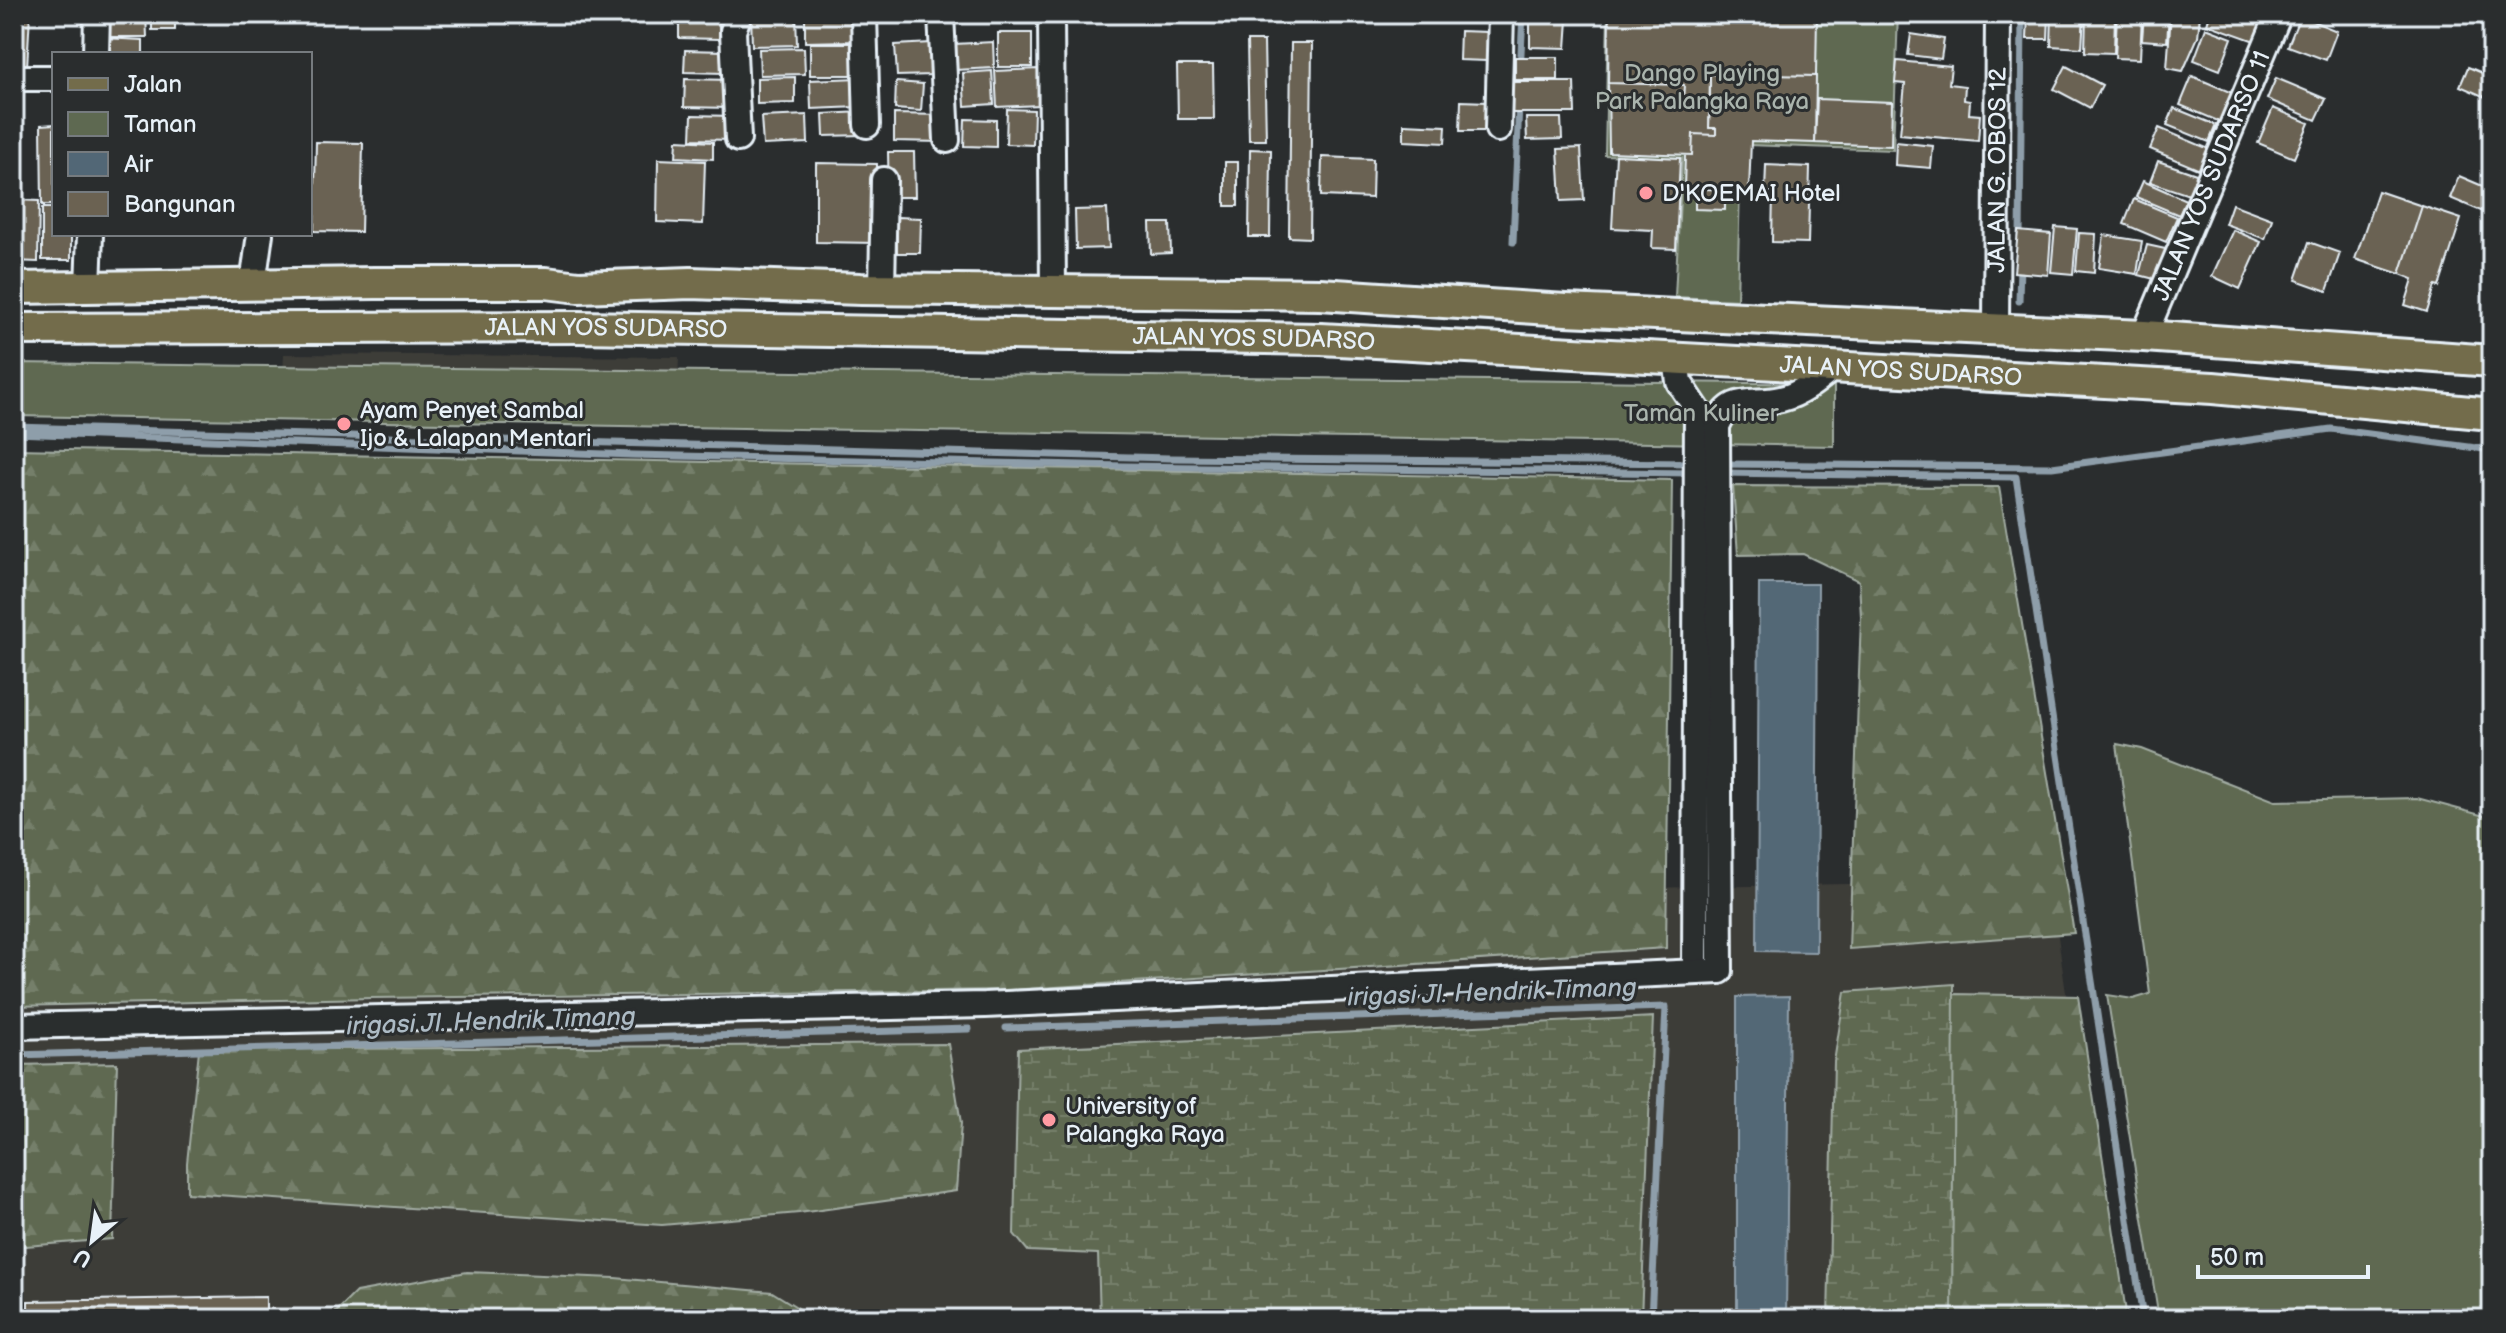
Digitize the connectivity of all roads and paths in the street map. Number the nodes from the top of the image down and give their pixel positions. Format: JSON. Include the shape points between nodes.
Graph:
{"nodes":[{"id":1,"x":97,"y":14,"type":"edge"},
{"id":2,"x":739,"y":14,"type":"edge"},
{"id":3,"x":864,"y":14,"type":"edge"},
{"id":4,"x":941,"y":14,"type":"edge"},
{"id":5,"x":1051,"y":14,"type":"edge"},
{"id":6,"x":1501,"y":14,"type":"edge"},
{"id":7,"x":1998,"y":14,"type":"edge"},
{"id":8,"x":2279,"y":14,"type":"edge"},
{"id":9,"x":96,"y":52,"type":"edge"},
{"id":10,"x":20,"y":78,"type":"dead end"},
{"id":11,"x":52,"y":78,"type":"edge"},
{"id":12,"x":867,"y":125,"type":"dead end"},
{"id":13,"x":1498,"y":129,"type":"dead end"},
{"id":14,"x":738,"y":139,"type":"dead end"},
{"id":15,"x":947,"y":140,"type":"dead end"},
{"id":16,"x":884,"y":180,"type":"dead end"},
{"id":17,"x":90,"y":236,"type":"edge"},
{"id":18,"x":260,"y":236,"type":"edge"},
{"id":19,"x":253,"y":284,"type":"junction"},
{"id":20,"x":88,"y":287,"type":"junction"},
{"id":21,"x":579,"y":287,"type":"junction"},
{"id":22,"x":14,"y":288,"type":"edge"},
{"id":23,"x":882,"y":289,"type":"junction"},
{"id":24,"x":1053,"y":291,"type":"junction"},
{"id":25,"x":579,"y":327,"type":"junction"},
{"id":26,"x":1996,"y":328,"type":"junction"},
{"id":27,"x":14,"y":329,"type":"edge"},
{"id":28,"x":2144,"y":336,"type":"junction"},
{"id":29,"x":2305,"y":349,"type":"junction"},
{"id":30,"x":1676,"y":359,"type":"junction"},
{"id":31,"x":2492,"y":361,"type":"edge"},
{"id":32,"x":1835,"y":366,"type":"junction"},
{"id":33,"x":2304,"y":394,"type":"junction"},
{"id":34,"x":2492,"y":414,"type":"edge"},
{"id":35,"x":1695,"y":972,"type":"junction"},
{"id":36,"x":14,"y":1026,"type":"edge"}],
"edges":[{"from":1,"to":9,"type":"street"},
{"from":2,"to":14,"type":"street","via":[[733,31]]},
{"from":3,"to":12,"type":"street"},
{"from":4,"to":15,"type":"street"},
{"from":5,"to":24,"type":"street"},
{"from":6,"to":13,"type":"street"},
{"from":7,"to":26,"type":"street","name":"JALAN G. OBOS 12"},
{"from":8,"to":28,"type":"street","name":"JALAN YOS SUDARSO 11"},
{"from":10,"to":11,"type":"street"},
{"from":16,"to":23,"type":"street"},
{"from":17,"to":20,"type":"street"},
{"from":18,"to":19,"type":"street"},
{"from":19,"to":20,"type":"main road","name":"JALAN YOS SUDARSO"},
{"from":19,"to":21,"type":"main road","name":"JALAN YOS SUDARSO"},
{"from":20,"to":22,"type":"main road","name":"JALAN YOS SUDARSO"},
{"from":21,"to":23,"type":"main road","name":"JALAN YOS SUDARSO","via":[[691,283]]},
{"from":21,"to":25,"type":"main road"},
{"from":23,"to":24,"type":"main road","name":"JALAN YOS SUDARSO"},
{"from":24,"to":26,"type":"main road","name":"JALAN YOS SUDARSO","via":[[1320,294]]},
{"from":25,"to":27,"type":"main road","name":"JALAN YOS SUDARSO"},
{"from":25,"to":30,"type":"main road","name":"JALAN YOS SUDARSO","via":[[1321,339]]},
{"from":26,"to":28,"type":"main road","name":"JALAN YOS SUDARSO"},
{"from":28,"to":29,"type":"main road","name":"JALAN YOS SUDARSO"},
{"from":29,"to":31,"type":"main road","name":"JALAN YOS SUDARSO"},
{"from":29,"to":33,"type":"main road"},
{"from":30,"to":32,"type":"main road","name":"JALAN YOS SUDARSO"},
{"from":30,"to":35,"type":"street","via":[[1679,382],[1697,409]]},
{"from":32,"to":33,"type":"main road","name":"JALAN YOS SUDARSO"},
{"from":32,"to":35,"type":"street","via":[[1782,399],[1735,403],[1723,411],[1717,426],[1720,971]]},
{"from":33,"to":34,"type":"main road","name":"JALAN YOS SUDARSO"},
{"from":35,"to":36,"type":"street","via":[[985,1005]]}]}
